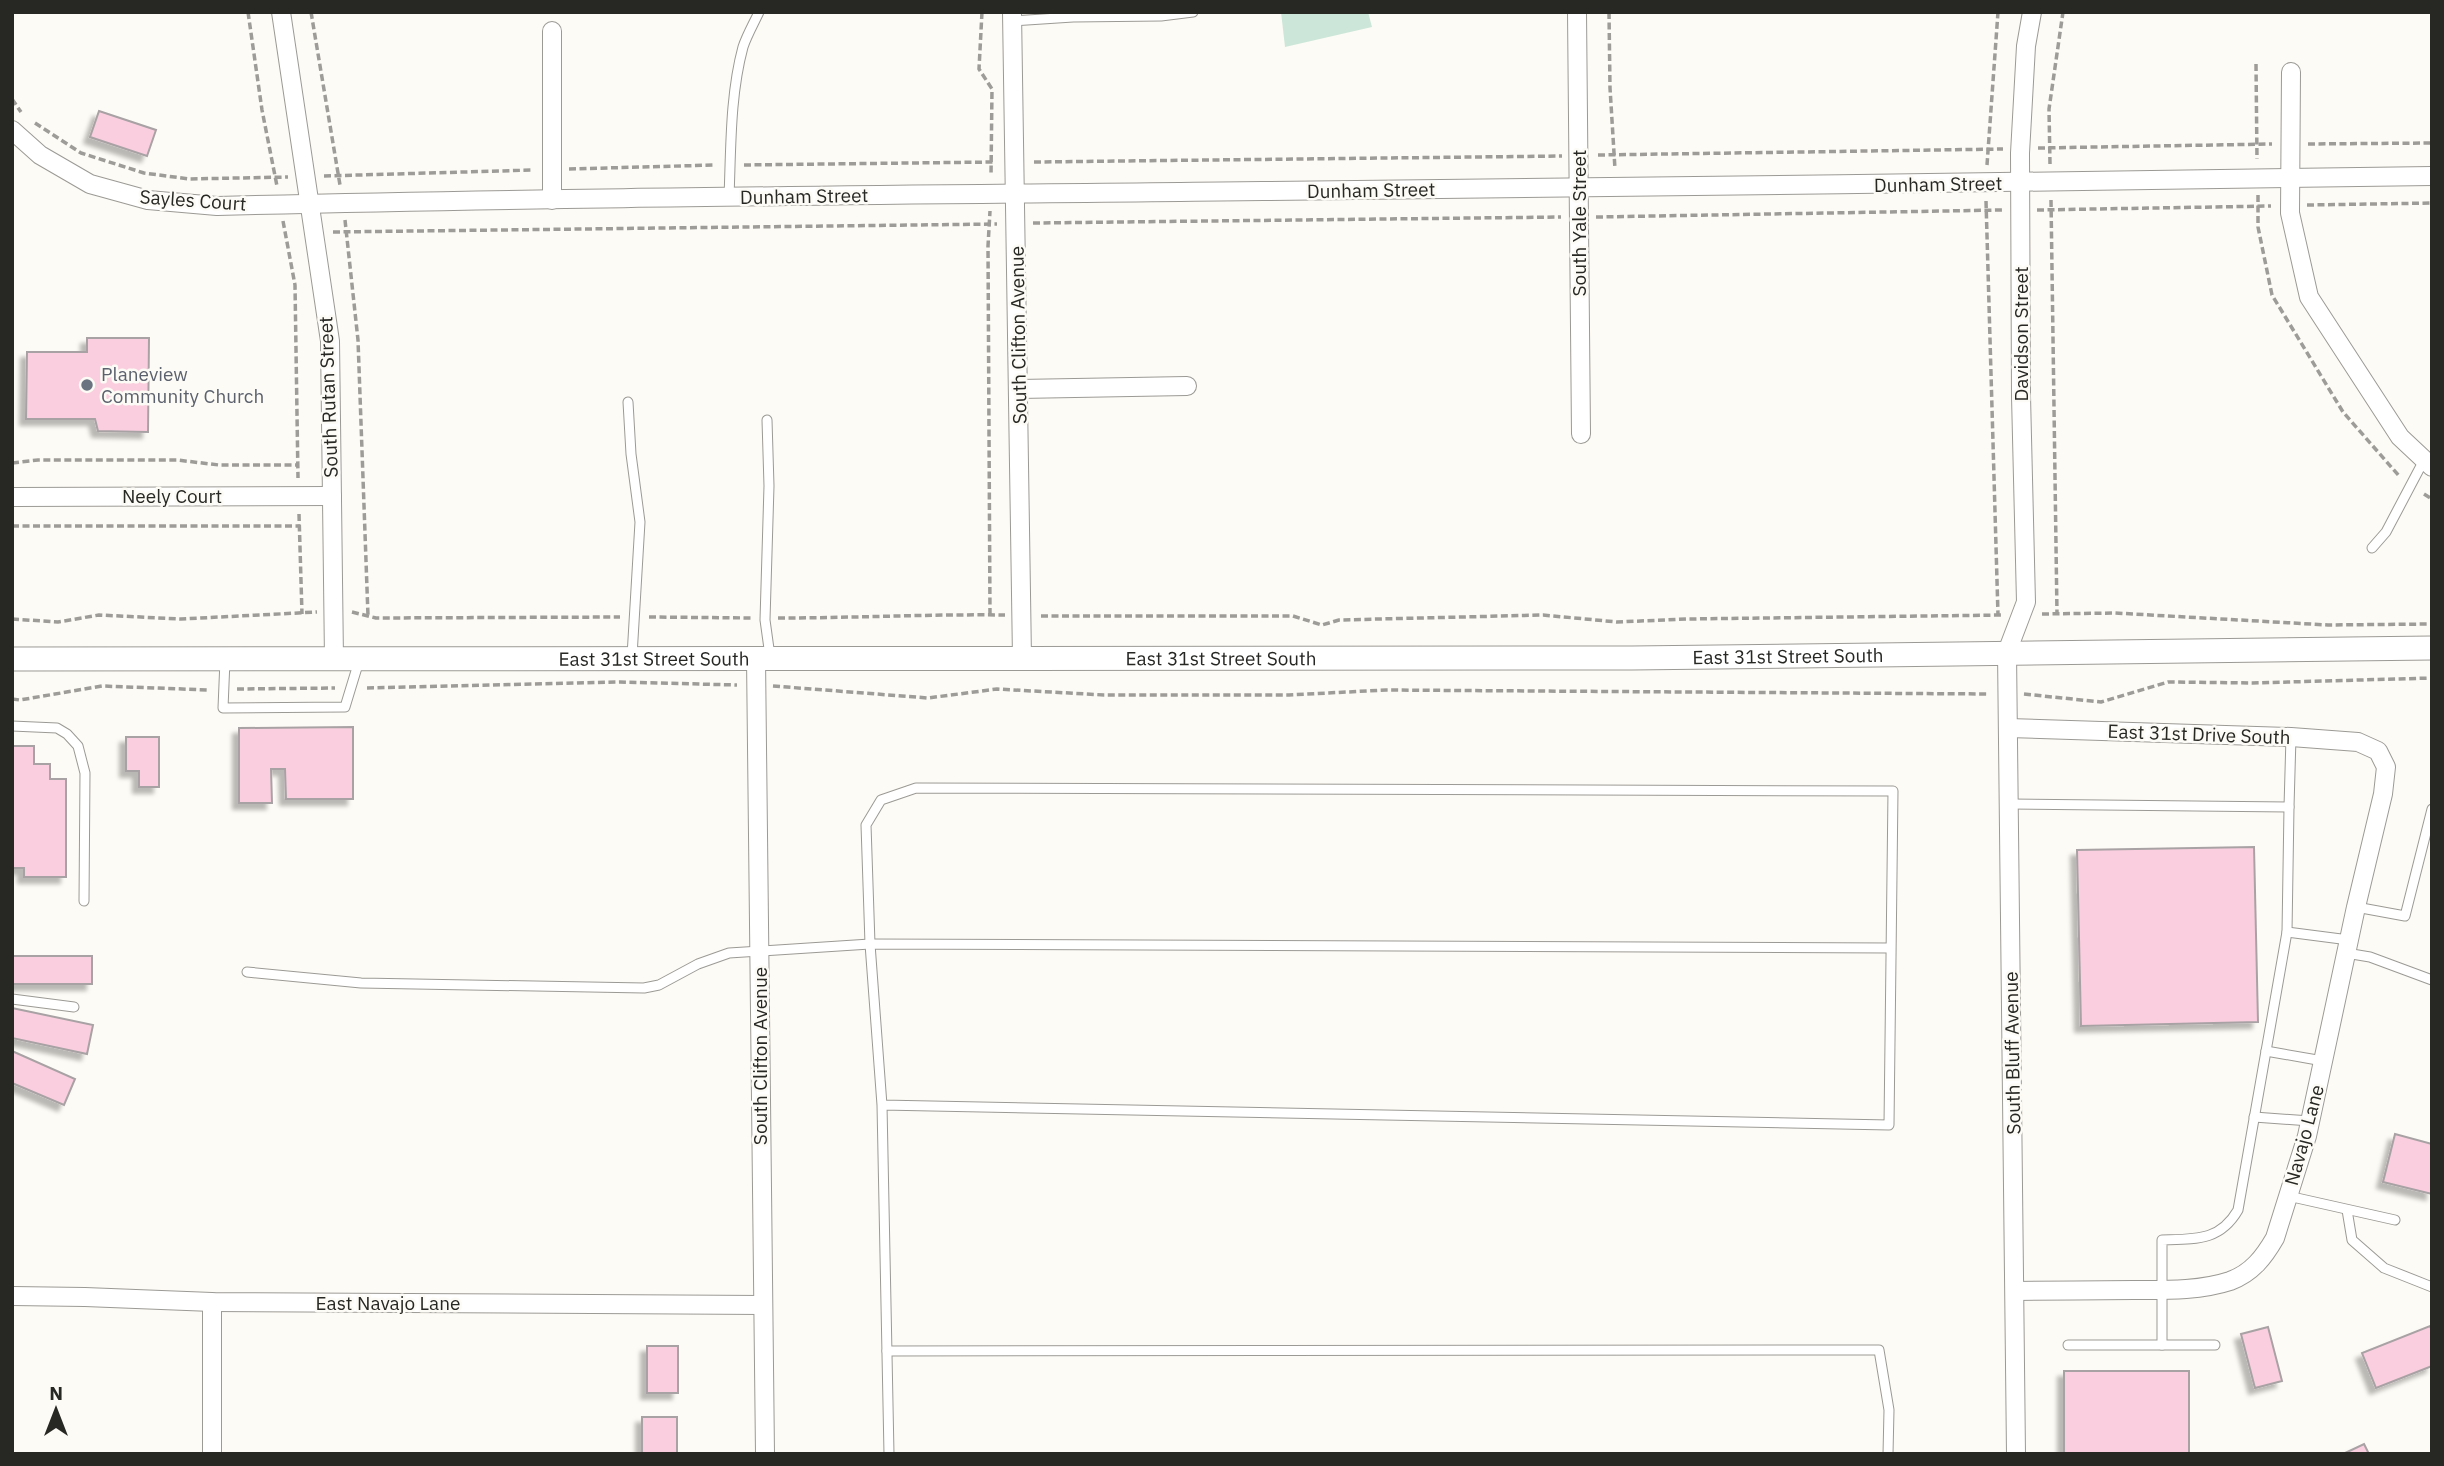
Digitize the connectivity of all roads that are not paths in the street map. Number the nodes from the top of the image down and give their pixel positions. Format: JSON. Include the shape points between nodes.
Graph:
{"nodes":[{"id":1,"x":281,"y":12,"type":"edge"},
{"id":2,"x":760,"y":12,"type":"edge"},
{"id":3,"x":1193,"y":12,"type":"edge"},
{"id":4,"x":1577,"y":12,"type":"edge"},
{"id":5,"x":2032,"y":12,"type":"edge"},
{"id":6,"x":1012,"y":17,"type":"edge"},
{"id":7,"x":552,"y":31,"type":"dead end"},
{"id":8,"x":2291,"y":72,"type":"dead end"},
{"id":9,"x":18,"y":122,"type":"edge"},
{"id":10,"x":2432,"y":176,"type":"edge"},
{"id":11,"x":2290,"y":179,"type":"junction"},
{"id":12,"x":2020,"y":182,"type":"junction"},
{"id":13,"x":1579,"y":187,"type":"junction"},
{"id":14,"x":1017,"y":194,"type":"junction"},
{"id":15,"x":729,"y":197,"type":"junction"},
{"id":16,"x":552,"y":200,"type":"junction"},
{"id":17,"x":309,"y":203,"type":"junction"},
{"id":18,"x":1187,"y":386,"type":"dead end"},
{"id":19,"x":1019,"y":389,"type":"junction"},
{"id":20,"x":628,"y":402,"type":"dead end"},
{"id":21,"x":767,"y":420,"type":"dead end"},
{"id":22,"x":1581,"y":434,"type":"dead end"},
{"id":23,"x":2428,"y":463,"type":"edge"},
{"id":24,"x":332,"y":496,"type":"junction"},
{"id":25,"x":12,"y":497,"type":"edge"},
{"id":26,"x":2372,"y":548,"type":"dead end"},
{"id":27,"x":2432,"y":648,"type":"edge"},
{"id":28,"x":2007,"y":652,"type":"junction"},
{"id":29,"x":632,"y":658,"type":"junction"},
{"id":30,"x":763,"y":658,"type":"junction"},
{"id":31,"x":1022,"y":658,"type":"junction"},
{"id":32,"x":12,"y":659,"type":"edge"},
{"id":33,"x":225,"y":660,"type":"junction"},
{"id":34,"x":334,"y":660,"type":"junction"},
{"id":35,"x":359,"y":660,"type":"junction"},
{"id":36,"x":12,"y":726,"type":"edge"},
{"id":37,"x":2008,"y":728,"type":"junction"},
{"id":38,"x":2291,"y":737,"type":"junction"},
{"id":39,"x":2384,"y":759,"type":"joint"},
{"id":40,"x":2009,"y":804,"type":"junction"},
{"id":41,"x":2289,"y":807,"type":"junction"},
{"id":42,"x":2432,"y":809,"type":"edge"},
{"id":43,"x":84,"y":901,"type":"dead end"},
{"id":44,"x":2356,"y":907,"type":"junction"},
{"id":45,"x":2287,"y":932,"type":"junction"},
{"id":46,"x":870,"y":944,"type":"junction"},
{"id":47,"x":2347,"y":947,"type":"junction"},
{"id":48,"x":1890,"y":948,"type":"junction"},
{"id":49,"x":759,"y":953,"type":"junction"},
{"id":50,"x":247,"y":972,"type":"dead end"},
{"id":51,"x":2432,"y":980,"type":"edge"},
{"id":52,"x":12,"y":999,"type":"edge"},
{"id":53,"x":74,"y":1007,"type":"dead end"},
{"id":54,"x":2266,"y":1051,"type":"junction"},
{"id":55,"x":2323,"y":1061,"type":"junction"},
{"id":56,"x":882,"y":1105,"type":"junction"},
{"id":57,"x":2255,"y":1117,"type":"junction"},
{"id":58,"x":2310,"y":1121,"type":"junction"},
{"id":59,"x":2288,"y":1196,"type":"junction"},
{"id":60,"x":2347,"y":1210,"type":"junction"},
{"id":61,"x":2395,"y":1220,"type":"dead end"},
{"id":62,"x":2432,"y":1287,"type":"edge"},
{"id":63,"x":2163,"y":1290,"type":"junction"},
{"id":64,"x":2015,"y":1291,"type":"junction"},
{"id":65,"x":12,"y":1296,"type":"edge"},
{"id":66,"x":212,"y":1303,"type":"junction"},
{"id":67,"x":763,"y":1305,"type":"junction"},
{"id":68,"x":2068,"y":1345,"type":"dead end"},
{"id":69,"x":2162,"y":1345,"type":"junction"},
{"id":70,"x":2215,"y":1345,"type":"dead end"},
{"id":71,"x":887,"y":1351,"type":"junction"},
{"id":72,"x":212,"y":1454,"type":"edge"},
{"id":73,"x":765,"y":1454,"type":"edge"},
{"id":74,"x":890,"y":1454,"type":"edge"},
{"id":75,"x":1888,"y":1454,"type":"edge"},
{"id":76,"x":2016,"y":1454,"type":"edge"}],
"edges":[{"from":1,"to":17,"type":"street","name":"South Rutan Street"},
{"from":2,"to":15,"type":"lane","via":[[741,57]]},
{"from":3,"to":6,"type":"lane"},
{"from":4,"to":13,"type":"street","name":"South Yale Street"},
{"from":5,"to":12,"type":"street","name":"Davidson Street","via":[[2026,46]]},
{"from":6,"to":14,"type":"street","name":"South Clifton Avenue"},
{"from":7,"to":16,"type":"street"},
{"from":8,"to":11,"type":"street"},
{"from":9,"to":17,"type":"street","name":"Sayles Court","via":[[40,155],[90,184],[148,200],[216,206]]},
{"from":10,"to":11,"type":"street","name":"Dunham Street"},
{"from":11,"to":12,"type":"street","name":"Dunham Street"},
{"from":11,"to":23,"type":"street","via":[[2290,206],[2309,297],[2400,438]]},
{"from":12,"to":13,"type":"street","name":"Dunham Street"},
{"from":12,"to":28,"type":"street","name":"Davidson Street","via":[[2026,602]]},
{"from":13,"to":14,"type":"street","name":"Dunham Street"},
{"from":13,"to":22,"type":"street","name":"South Yale Street"},
{"from":14,"to":15,"type":"street","name":"Dunham Street"},
{"from":14,"to":19,"type":"street","name":"South Clifton Avenue"},
{"from":15,"to":16,"type":"street","name":"Dunham Street"},
{"from":16,"to":17,"type":"street","name":"Dunham Street"},
{"from":17,"to":24,"type":"street","name":"South Rutan Street","via":[[330,341]]},
{"from":18,"to":19,"type":"street"},
{"from":19,"to":31,"type":"street","name":"South Clifton Avenue"},
{"from":20,"to":29,"type":"lane","via":[[640,522]]},
{"from":21,"to":30,"type":"lane"},
{"from":23,"to":26,"type":"lane"},
{"from":24,"to":25,"type":"street","name":"Neely Court"},
{"from":24,"to":34,"type":"street","name":"South Rutan Street"},
{"from":27,"to":28,"type":"street","name":"East 31st Street South"},
{"from":28,"to":31,"type":"street","name":"East 31st Street South","via":[[1632,658]]},
{"from":28,"to":37,"type":"street","name":"South Bluff Avenue"},
{"from":29,"to":30,"type":"street","name":"East 31st Street South"},
{"from":29,"to":35,"type":"street","name":"East 31st Street South"},
{"from":30,"to":31,"type":"street","name":"East 31st Street South"},
{"from":30,"to":49,"type":"street","name":"South Clifton Avenue","via":[[756,686]]},
{"from":32,"to":33,"type":"street","name":"East 31st Street South"},
{"from":33,"to":34,"type":"street","name":"East 31st Street South"},
{"from":33,"to":35,"type":"lane","via":[[223,708],[345,707]]},
{"from":34,"to":35,"type":"street","name":"East 31st Street South"},
{"from":36,"to":43,"type":"lane","via":[[57,728],[78,746],[85,773]]},
{"from":37,"to":38,"type":"street","name":"East 31st Drive South"},
{"from":37,"to":40,"type":"street","name":"South Bluff Avenue"},
{"from":38,"to":39,"type":"street","name":"East 31st Drive South","via":[[2358,742]]},
{"from":38,"to":41,"type":"lane"},
{"from":39,"to":44,"type":"street","name":"Navajo Lane","via":[[2384,794]]},
{"from":40,"to":41,"type":"lane"},
{"from":40,"to":64,"type":"street","name":"South Bluff Avenue"},
{"from":41,"to":45,"type":"lane"},
{"from":42,"to":44,"type":"lane","via":[[2405,916]]},
{"from":44,"to":47,"type":"street","name":"Navajo Lane"},
{"from":45,"to":47,"type":"lane"},
{"from":45,"to":54,"type":"lane"},
{"from":46,"to":48,"type":"lane"},
{"from":46,"to":48,"type":"lane","via":[[866,825],[881,800],[916,788],[1893,791]]},
{"from":46,"to":49,"type":"lane"},
{"from":46,"to":56,"type":"lane"},
{"from":47,"to":51,"type":"lane"},
{"from":47,"to":55,"type":"street","name":"Navajo Lane"},
{"from":48,"to":56,"type":"lane","via":[[1889,1125]]},
{"from":49,"to":50,"type":"lane","via":[[717,956],[644,988],[361,984]]},
{"from":49,"to":67,"type":"street","name":"South Clifton Avenue"},
{"from":52,"to":53,"type":"lane"},
{"from":54,"to":55,"type":"lane"},
{"from":54,"to":57,"type":"lane"},
{"from":55,"to":58,"type":"street","name":"Navajo Lane"},
{"from":56,"to":71,"type":"lane"},
{"from":57,"to":58,"type":"lane"},
{"from":57,"to":63,"type":"lane","via":[[2238,1210],[2222,1231],[2193,1239],[2162,1240]]},
{"from":58,"to":59,"type":"street","name":"Navajo Lane"},
{"from":59,"to":60,"type":"lane"},
{"from":59,"to":63,"type":"street","name":"Navajo Lane","via":[[2275,1238],[2255,1267],[2230,1281]]},
{"from":60,"to":61,"type":"lane"},
{"from":60,"to":62,"type":"lane","via":[[2352,1240],[2384,1268]]},
{"from":63,"to":64,"type":"street","name":"Navajo Lane"},
{"from":63,"to":69,"type":"lane"},
{"from":64,"to":76,"type":"street","name":"South Bluff Avenue"},
{"from":65,"to":66,"type":"street","name":"East Navajo Lane"},
{"from":66,"to":67,"type":"street","name":"East Navajo Lane"},
{"from":66,"to":72,"type":"street"},
{"from":67,"to":73,"type":"street","name":"South Clifton Avenue"},
{"from":68,"to":69,"type":"lane"},
{"from":69,"to":70,"type":"lane"},
{"from":71,"to":74,"type":"lane"},
{"from":71,"to":75,"type":"lane","via":[[1879,1350],[1889,1410]]}]}
